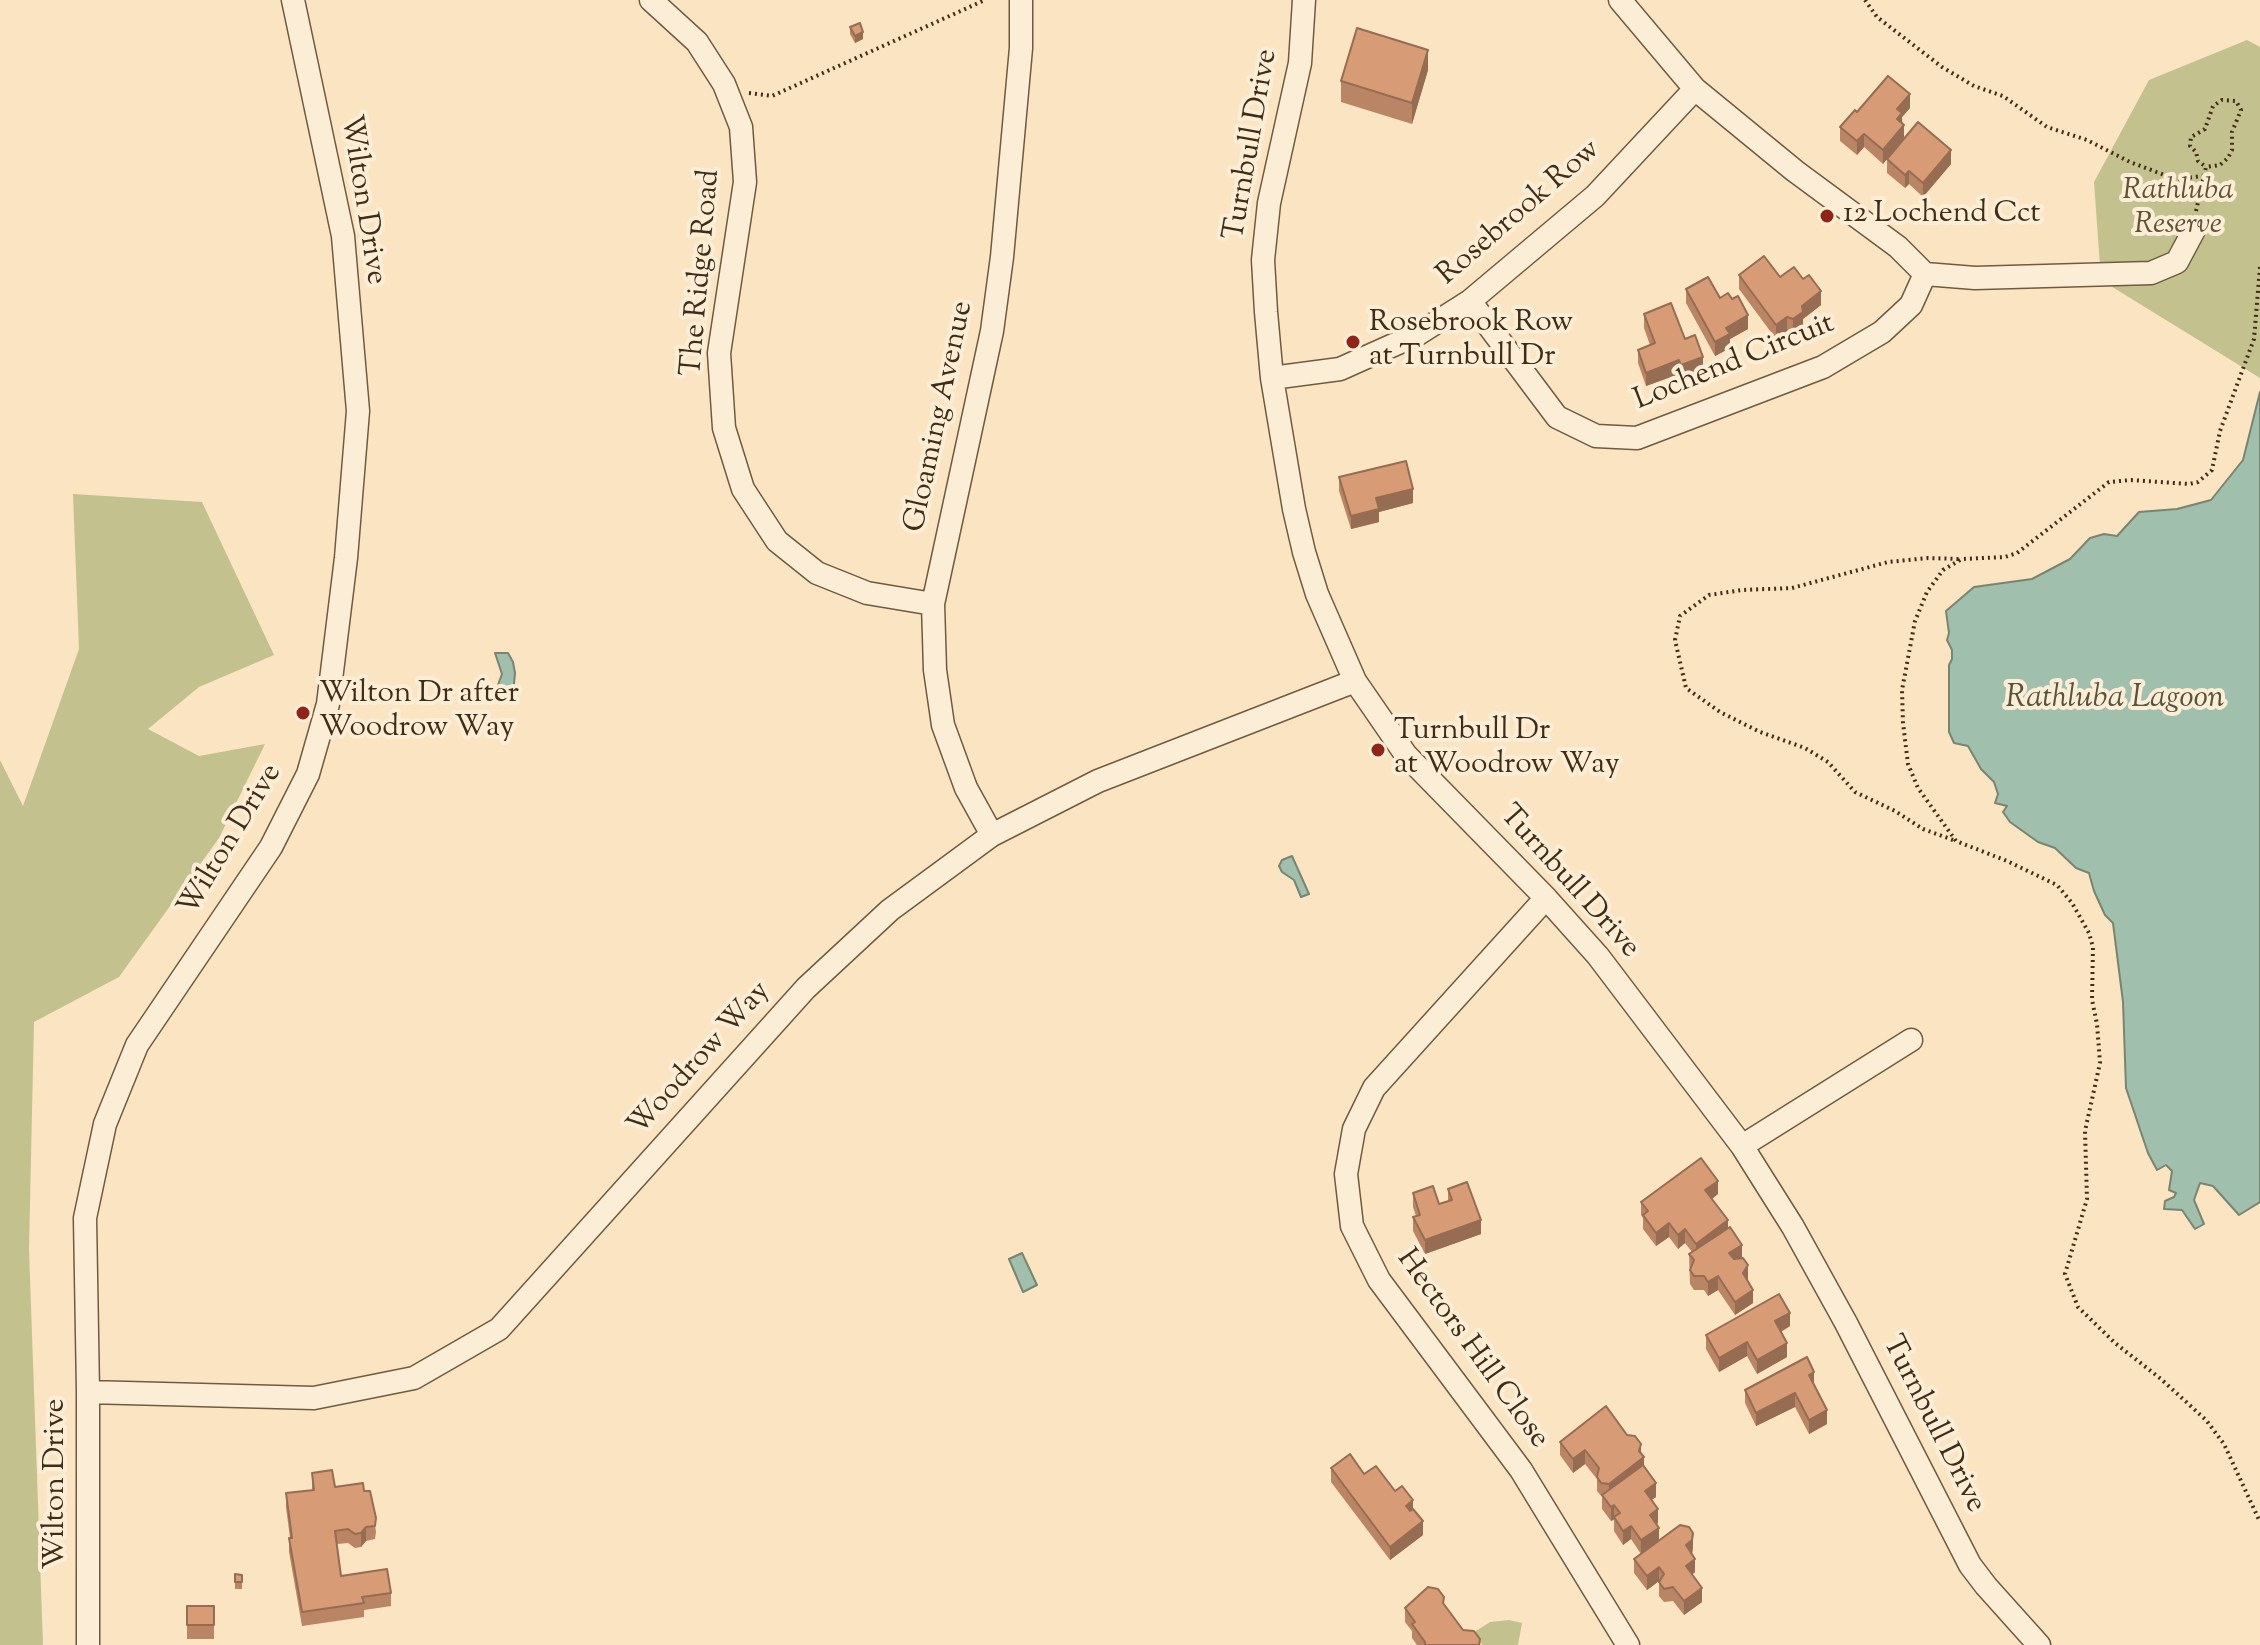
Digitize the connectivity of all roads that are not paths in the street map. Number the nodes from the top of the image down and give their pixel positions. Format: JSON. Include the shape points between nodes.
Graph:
{"nodes":[{"id":1,"x":293,"y":0,"type":"edge"},
{"id":2,"x":651,"y":0,"type":"edge"},
{"id":3,"x":1021,"y":0,"type":"edge"},
{"id":4,"x":1304,"y":0,"type":"edge"},
{"id":5,"x":1620,"y":0,"type":"edge"},
{"id":6,"x":1695,"y":89,"type":"junction"},
{"id":7,"x":2194,"y":230,"type":"road end"},
{"id":8,"x":1925,"y":274,"type":"junction"},
{"id":9,"x":1470,"y":301,"type":"junction"},
{"id":10,"x":1272,"y":378,"type":"junction"},
{"id":11,"x":933,"y":604,"type":"junction"},
{"id":12,"x":1355,"y":681,"type":"junction"},
{"id":13,"x":992,"y":835,"type":"junction"},
{"id":14,"x":1546,"y":898,"type":"junction"},
{"id":15,"x":1911,"y":1040,"type":"dead end"},
{"id":16,"x":1742,"y":1146,"type":"junction"},
{"id":17,"x":88,"y":1392,"type":"junction"},
{"id":18,"x":88,"y":1645,"type":"edge"},
{"id":19,"x":1628,"y":1645,"type":"edge"},
{"id":20,"x":2039,"y":1645,"type":"edge"}],
"edges":[{"from":1,"to":17,"type":"street","name":"Wilton Drive","via":[[343,236],[358,411],[328,704],[308,774],[271,847],[137,1045],[105,1124],[85,1218]]},
{"from":2,"to":11,"type":"street","name":"The Ridge Road","via":[[697,42],[724,84],[741,127],[745,182],[719,353],[724,428],[743,489],[777,541],[817,573],[867,593]]},
{"from":3,"to":11,"type":"street","name":"Gloaming Avenue","via":[[1021,48],[992,331]]},
{"from":4,"to":10,"type":"street","name":"Turnbull Drive","via":[[1300,63],[1269,203],[1263,260]]},
{"from":5,"to":6,"type":"street"},
{"from":6,"to":8,"type":"street","via":[[1898,247]]},
{"from":6,"to":9,"type":"street","name":"Rosebrook Row","via":[[1595,196]]},
{"from":7,"to":8,"type":"street","via":[[2177,262],[2151,273],[1975,278]]},
{"from":8,"to":9,"type":"street","name":"Lochend Circuit","via":[[1911,305],[1892,323],[1823,367],[1637,438],[1596,436],[1557,417]]},
{"from":9,"to":10,"type":"street","name":"Rosebrook Row","via":[[1418,334],[1340,369]]},
{"from":10,"to":12,"type":"street","name":"Turnbull Drive","via":[[1304,552]]},
{"from":11,"to":13,"type":"street","name":"Gloaming Avenue","via":[[943,725],[966,788]]},
{"from":12,"to":13,"type":"street","name":"Woodrow Way","via":[[1098,781]]},
{"from":12,"to":14,"type":"street","name":"Turnbull Drive","via":[[1406,755]]},
{"from":13,"to":17,"type":"street","name":"Woodrow Way","via":[[890,910],[806,988],[499,1329],[414,1378],[314,1398]]},
{"from":14,"to":16,"type":"street","name":"Turnbull Drive","via":[[1598,956]]},
{"from":14,"to":19,"type":"street","name":"Hectors Hill Close","via":[[1374,1088],[1354,1129],[1346,1174],[1352,1226],[1379,1280],[1521,1470]]},
{"from":15,"to":16,"type":"street"},
{"from":16,"to":20,"type":"street","name":"Turnbull Drive","via":[[1846,1323],[1970,1565]]},
{"from":17,"to":18,"type":"street","name":"Wilton Drive"}]}
